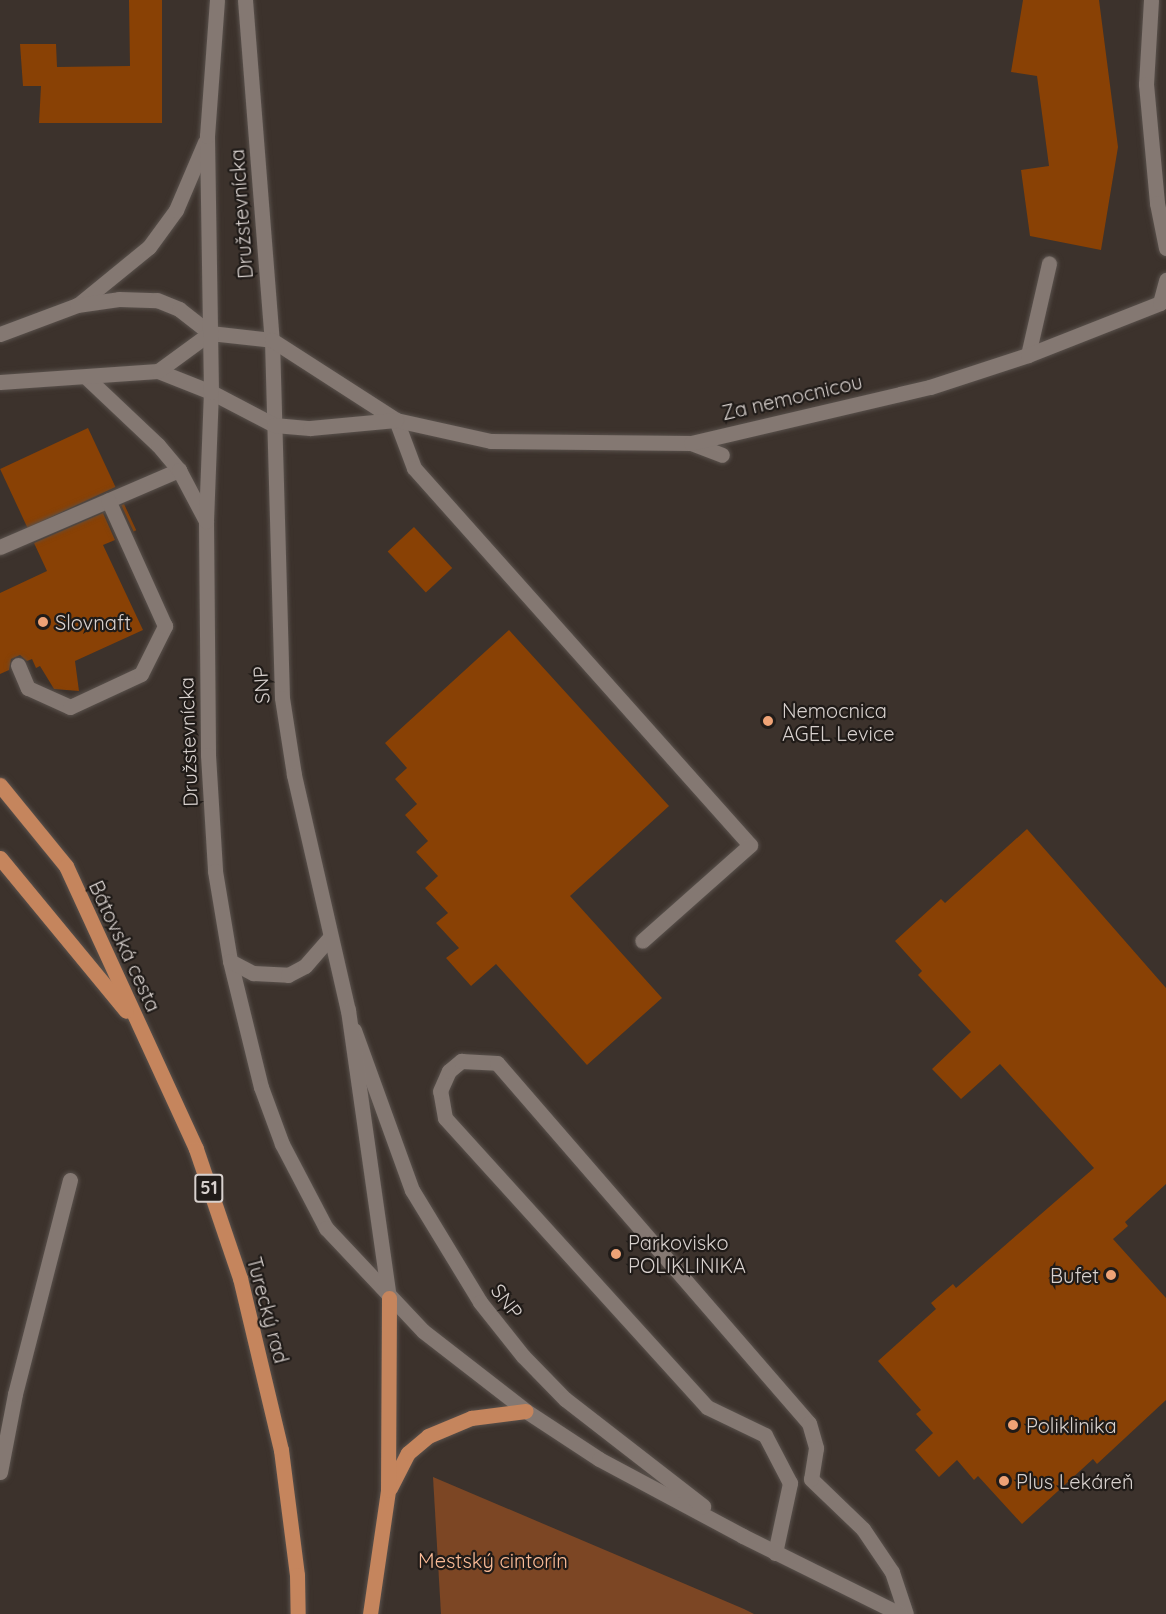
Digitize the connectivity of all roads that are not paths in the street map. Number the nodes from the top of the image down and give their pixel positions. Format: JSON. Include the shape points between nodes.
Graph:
{"nodes":[{"id":1,"x":217,"y":0,"type":"edge"},
{"id":2,"x":245,"y":0,"type":"edge"},
{"id":3,"x":1151,"y":0,"type":"edge"},
{"id":4,"x":207,"y":136,"type":"junction"},
{"id":5,"x":1166,"y":248,"type":"edge"},
{"id":6,"x":1049,"y":263,"type":"dead end"},
{"id":7,"x":1166,"y":280,"type":"edge"},
{"id":8,"x":77,"y":305,"type":"junction"},
{"id":9,"x":1163,"y":306,"type":"edge"},
{"id":10,"x":210,"y":333,"type":"junction"},
{"id":11,"x":0,"y":334,"type":"edge"},
{"id":12,"x":272,"y":340,"type":"junction"},
{"id":13,"x":1028,"y":355,"type":"junction"},
{"id":14,"x":158,"y":371,"type":"junction"},
{"id":15,"x":86,"y":377,"type":"junction"},
{"id":16,"x":0,"y":382,"type":"edge"},
{"id":17,"x":211,"y":392,"type":"junction"},
{"id":18,"x":396,"y":420,"type":"junction"},
{"id":19,"x":274,"y":425,"type":"junction"},
{"id":20,"x":691,"y":443,"type":"junction"},
{"id":21,"x":722,"y":454,"type":"dead end"},
{"id":22,"x":179,"y":470,"type":"junction"},
{"id":23,"x":108,"y":500,"type":"junction"},
{"id":24,"x":206,"y":521,"type":"junction"},
{"id":25,"x":0,"y":547,"type":"edge"},
{"id":26,"x":18,"y":665,"type":"dead end"},
{"id":27,"x":0,"y":784,"type":"edge"},
{"id":28,"x":0,"y":858,"type":"edge"},
{"id":29,"x":330,"y":937,"type":"junction"},
{"id":30,"x":642,"y":941,"type":"dead end"},
{"id":31,"x":230,"y":961,"type":"junction"},
{"id":32,"x":348,"y":1010,"type":"junction"},
{"id":33,"x":142,"y":1032,"type":"junction"},
{"id":34,"x":70,"y":1180,"type":"dead end"},
{"id":35,"x":389,"y":1298,"type":"junction"},
{"id":36,"x":526,"y":1411,"type":"junction"},
{"id":37,"x":0,"y":1472,"type":"edge"},
{"id":38,"x":811,"y":1479,"type":"junction"},
{"id":39,"x":790,"y":1483,"type":"junction"},
{"id":40,"x":388,"y":1490,"type":"junction"},
{"id":41,"x":743,"y":1536,"type":"junction"},
{"id":42,"x":775,"y":1552,"type":"junction"},
{"id":43,"x":298,"y":1614,"type":"edge"},
{"id":44,"x":370,"y":1614,"type":"edge"},
{"id":45,"x":900,"y":1614,"type":"edge"},
{"id":46,"x":906,"y":1614,"type":"edge"}],
"edges":[{"from":1,"to":4,"type":"street","name":"Družstevnícka"},
{"from":2,"to":12,"type":"street","name":"Družstevnícka"},
{"from":3,"to":5,"type":"street","via":[[1146,84],[1157,203]]},
{"from":4,"to":8,"type":"street","via":[[176,210],[149,247]]},
{"from":4,"to":10,"type":"street","name":"Družstevnícka"},
{"from":6,"to":13,"type":"street"},
{"from":7,"to":9,"type":"street","name":"Za nemocnicou"},
{"from":8,"to":10,"type":"street","via":[[157,300],[179,309]]},
{"from":8,"to":11,"type":"street"},
{"from":9,"to":13,"type":"street","name":"Za nemocnicou"},
{"from":10,"to":12,"type":"street"},
{"from":10,"to":14,"type":"street"},
{"from":10,"to":17,"type":"street","name":"Družstevnícka"},
{"from":12,"to":18,"type":"street"},
{"from":12,"to":19,"type":"street","name":"Družstevnícka"},
{"from":13,"to":20,"type":"street","name":"Za nemocnicou","via":[[930,387]]},
{"from":14,"to":15,"type":"street"},
{"from":14,"to":17,"type":"street"},
{"from":15,"to":16,"type":"street"},
{"from":15,"to":22,"type":"street","via":[[140,424]]},
{"from":17,"to":19,"type":"street"},
{"from":17,"to":24,"type":"street","name":"Družstevnícka"},
{"from":18,"to":19,"type":"street","via":[[310,428]]},
{"from":18,"to":20,"type":"street","name":"Za nemocnicou","via":[[491,441]]},
{"from":18,"to":30,"type":"street","via":[[414,468],[750,845]]},
{"from":19,"to":29,"type":"street","name":"SNP","via":[[282,698],[294,775]]},
{"from":20,"to":21,"type":"street"},
{"from":22,"to":23,"type":"street"},
{"from":22,"to":24,"type":"street"},
{"from":23,"to":25,"type":"street"},
{"from":23,"to":26,"type":"street","via":[[165,626],[141,674],[70,707],[28,688]]},
{"from":24,"to":31,"type":"street","name":"Družstevnícka","via":[[208,754],[215,871]]},
{"from":27,"to":33,"type":"main road","name":"Bátovská cesta","number":"51","via":[[66,866]]},
{"from":28,"to":33,"type":"main road","name":"Bátovská cesta","number":"51"},
{"from":29,"to":31,"type":"street","via":[[312,960],[288,975],[253,973]]},
{"from":29,"to":32,"type":"street","name":"SNP"},
{"from":31,"to":35,"type":"street","name":"SNP","via":[[261,1087],[282,1144],[326,1228]]},
{"from":32,"to":35,"type":"street","name":"SNP"},
{"from":32,"to":41,"type":"street","name":"SNP","via":[[412,1190],[480,1302],[523,1356],[565,1399]]},
{"from":33,"to":43,"type":"main road","name":"Turecký rad","number":"51","via":[[196,1149],[240,1278],[280,1449],[297,1575]]},
{"from":34,"to":37,"type":"street","via":[[15,1394]]},
{"from":35,"to":36,"type":"street","name":"SNP","via":[[478,1377]]},
{"from":35,"to":40,"type":"main road"},
{"from":36,"to":40,"type":"main road","via":[[471,1418],[428,1436],[408,1453]]},
{"from":36,"to":41,"type":"street","name":"SNP","via":[[599,1459]]},
{"from":38,"to":39,"type":"street"},
{"from":38,"to":39,"type":"street","via":[[816,1448],[809,1423],[497,1064],[460,1061],[449,1071],[440,1091],[445,1118],[707,1407],[765,1434]]},
{"from":38,"to":46,"type":"street","via":[[863,1529],[892,1572]]},
{"from":39,"to":42,"type":"street"},
{"from":40,"to":44,"type":"main road"},
{"from":41,"to":42,"type":"street","name":"SNP"},
{"from":42,"to":45,"type":"street","name":"SNP"}]}
